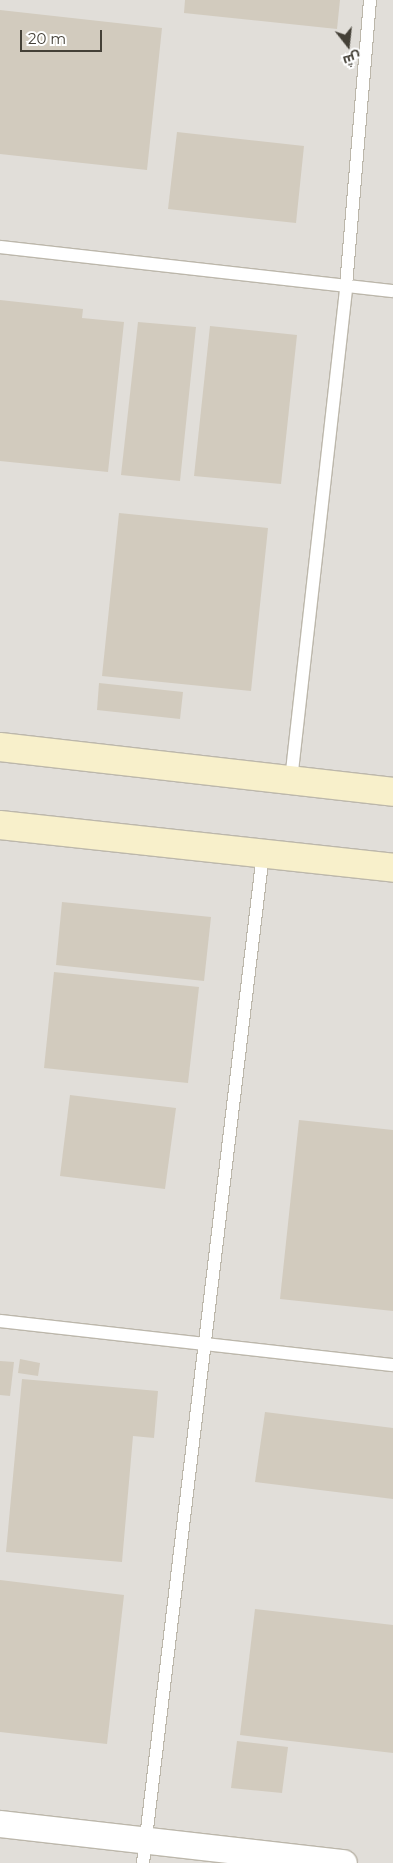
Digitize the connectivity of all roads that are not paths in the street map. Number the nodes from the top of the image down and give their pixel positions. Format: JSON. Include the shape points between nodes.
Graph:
{"nodes":[{"id":1,"x":370,"y":0,"type":"edge"},
{"id":2,"x":0,"y":247,"type":"edge"},
{"id":3,"x":346,"y":286,"type":"junction"},
{"id":4,"x":393,"y":291,"type":"edge"},
{"id":5,"x":0,"y":747,"type":"edge"},
{"id":6,"x":292,"y":780,"type":"junction"},
{"id":7,"x":393,"y":792,"type":"edge"},
{"id":8,"x":0,"y":825,"type":"edge"},
{"id":9,"x":263,"y":854,"type":"junction"},
{"id":10,"x":393,"y":868,"type":"edge"},
{"id":11,"x":0,"y":1321,"type":"edge"},
{"id":12,"x":205,"y":1344,"type":"junction"},
{"id":13,"x":393,"y":1365,"type":"edge"},
{"id":14,"x":0,"y":1824,"type":"edge"},
{"id":15,"x":145,"y":1852,"type":"edge"},
{"id":16,"x":344,"y":1863,"type":"edge"}],
"edges":[{"from":1,"to":3,"type":"lane"},
{"from":2,"to":3,"type":"lane"},
{"from":3,"to":4,"type":"lane"},
{"from":3,"to":6,"type":"lane"},
{"from":5,"to":6,"type":"street"},
{"from":6,"to":7,"type":"street"},
{"from":8,"to":9,"type":"street"},
{"from":9,"to":10,"type":"street"},
{"from":9,"to":12,"type":"lane"},
{"from":11,"to":12,"type":"lane"},
{"from":12,"to":13,"type":"lane"},
{"from":12,"to":15,"type":"lane"},
{"from":14,"to":15,"type":"street"},
{"from":15,"to":16,"type":"street"}]}
